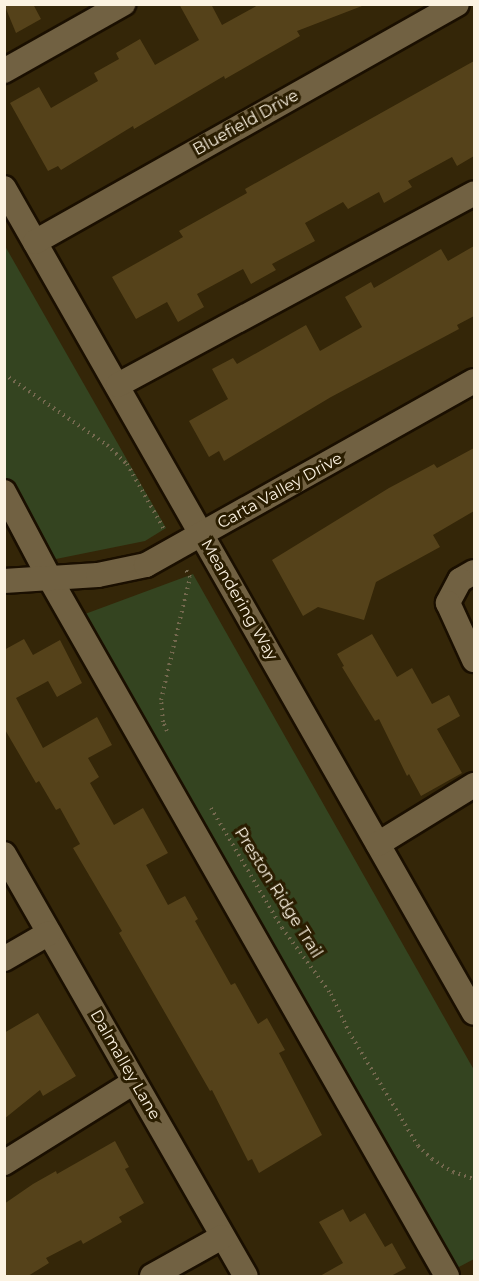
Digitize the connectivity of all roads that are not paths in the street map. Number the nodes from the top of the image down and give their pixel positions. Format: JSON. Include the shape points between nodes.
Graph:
{"nodes":[{"id":1,"x":123,"y":4,"type":"edge"},
{"id":2,"x":457,"y":4,"type":"edge"},
{"id":3,"x":4,"y":71,"type":"edge"},
{"id":4,"x":4,"y":188,"type":"edge"},
{"id":5,"x":474,"y":193,"type":"edge"},
{"id":6,"x":35,"y":242,"type":"junction"},
{"id":7,"x":474,"y":381,"type":"edge"},
{"id":8,"x":118,"y":385,"type":"junction"},
{"id":9,"x":4,"y":492,"type":"edge"},
{"id":10,"x":202,"y":535,"type":"junction"},
{"id":11,"x":474,"y":573,"type":"edge"},
{"id":12,"x":50,"y":579,"type":"junction"},
{"id":13,"x":4,"y":581,"type":"edge"},
{"id":14,"x":474,"y":660,"type":"edge"},
{"id":15,"x":474,"y":785,"type":"edge"},
{"id":16,"x":378,"y":844,"type":"junction"},
{"id":17,"x":4,"y":854,"type":"edge"},
{"id":18,"x":49,"y":933,"type":"junction"},
{"id":19,"x":4,"y":958,"type":"edge"},
{"id":20,"x":474,"y":1013,"type":"edge"},
{"id":21,"x":134,"y":1082,"type":"junction"},
{"id":22,"x":4,"y":1163,"type":"edge"},
{"id":23,"x":222,"y":1237,"type":"junction"},
{"id":24,"x":152,"y":1276,"type":"edge"},
{"id":25,"x":246,"y":1276,"type":"edge"},
{"id":26,"x":447,"y":1276,"type":"edge"}],
"edges":[{"from":1,"to":3,"type":"street"},
{"from":2,"to":6,"type":"street","name":"Bluefield Drive"},
{"from":4,"to":6,"type":"street","name":"Meandering Way"},
{"from":5,"to":8,"type":"street"},
{"from":6,"to":8,"type":"street","name":"Meandering Way"},
{"from":7,"to":10,"type":"street","name":"Carta Valley Drive"},
{"from":8,"to":10,"type":"street","name":"Meandering Way"},
{"from":9,"to":12,"type":"street"},
{"from":10,"to":12,"type":"street","name":"Carta Valley Drive","via":[[146,565]]},
{"from":10,"to":16,"type":"street","name":"Meandering Way"},
{"from":11,"to":14,"type":"street","via":[[460,580],[448,603]]},
{"from":12,"to":13,"type":"street","name":"Carta Valley Drive"},
{"from":12,"to":26,"type":"street"},
{"from":15,"to":16,"type":"street"},
{"from":16,"to":20,"type":"street","name":"Meandering Way"},
{"from":17,"to":18,"type":"street","name":"Dalmalley Lane"},
{"from":18,"to":19,"type":"street"},
{"from":18,"to":21,"type":"street","name":"Dalmalley Lane"},
{"from":21,"to":22,"type":"street"},
{"from":21,"to":23,"type":"street","name":"Dalmalley Lane"},
{"from":23,"to":24,"type":"street"},
{"from":23,"to":25,"type":"street","name":"Dalmalley Lane"}]}
